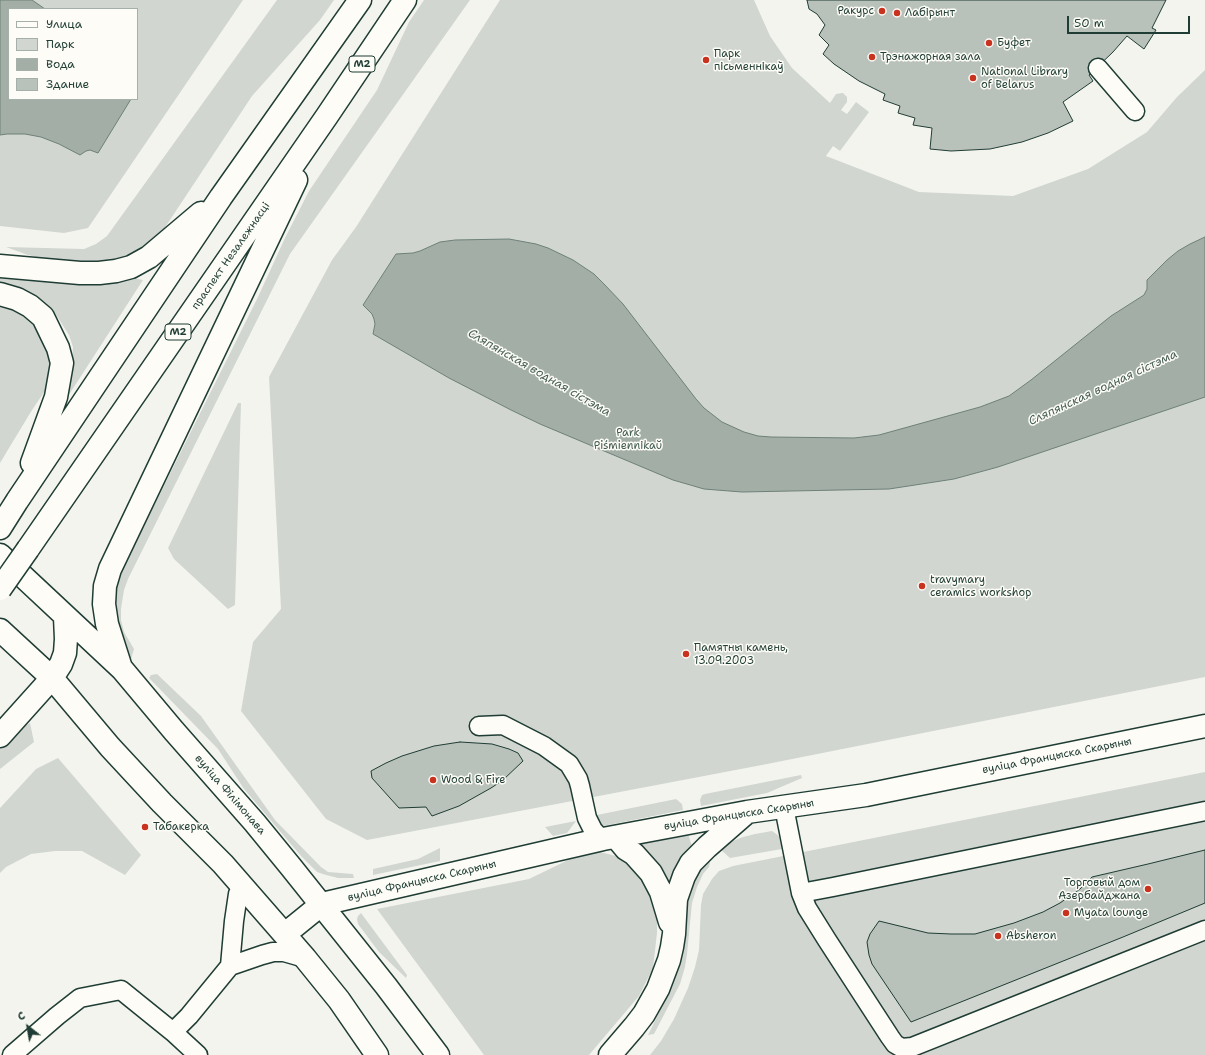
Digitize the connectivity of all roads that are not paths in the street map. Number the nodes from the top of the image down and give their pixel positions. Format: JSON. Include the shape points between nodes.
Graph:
{"nodes":[{"id":1,"x":360,"y":0,"type":"edge"},
{"id":2,"x":405,"y":0,"type":"edge"},
{"id":3,"x":1098,"y":68,"type":"dead end"},
{"id":4,"x":1135,"y":111,"type":"dead end"},
{"id":5,"x":327,"y":116,"type":"junction"},
{"id":6,"x":221,"y":197,"type":"junction"},
{"id":7,"x":0,"y":266,"type":"edge"},
{"id":8,"x":0,"y":294,"type":"edge"},
{"id":9,"x":17,"y":501,"type":"junction"},
{"id":10,"x":2,"y":525,"type":"edge"},
{"id":11,"x":0,"y":555,"type":"edge"},
{"id":12,"x":0,"y":589,"type":"edge"},
{"id":13,"x":65,"y":617,"type":"junction"},
{"id":14,"x":0,"y":630,"type":"edge"},
{"id":15,"x":122,"y":669,"type":"junction"},
{"id":16,"x":52,"y":678,"type":"junction"},
{"id":17,"x":479,"y":726,"type":"dead end"},
{"id":18,"x":1205,"y":726,"type":"edge"},
{"id":19,"x":0,"y":736,"type":"edge"},
{"id":20,"x":784,"y":807,"type":"junction"},
{"id":21,"x":1205,"y":811,"type":"edge"},
{"id":22,"x":747,"y":812,"type":"junction"},
{"id":23,"x":587,"y":818,"type":"junction"},
{"id":24,"x":610,"y":838,"type":"junction"},
{"id":25,"x":574,"y":847,"type":"junction"},
{"id":26,"x":242,"y":886,"type":"junction"},
{"id":27,"x":801,"y":893,"type":"junction"},
{"id":28,"x":322,"y":904,"type":"junction"},
{"id":29,"x":1205,"y":930,"type":"edge"},
{"id":30,"x":285,"y":934,"type":"junction"},
{"id":31,"x":674,"y":934,"type":"junction"},
{"id":32,"x":305,"y":958,"type":"junction"},
{"id":33,"x":230,"y":966,"type":"junction"},
{"id":34,"x":173,"y":1032,"type":"junction"},
{"id":35,"x":12,"y":1055,"type":"edge"},
{"id":36,"x":198,"y":1055,"type":"edge"},
{"id":37,"x":377,"y":1055,"type":"edge"},
{"id":38,"x":438,"y":1055,"type":"edge"},
{"id":39,"x":610,"y":1055,"type":"edge"}],
"edges":[{"from":1,"to":6,"type":"main road"},
{"from":2,"to":5,"type":"main road","name":"праспект Незалежнасці","number":"М2"},
{"from":3,"to":4,"type":"lane"},
{"from":5,"to":12,"type":"main road","name":"праспект Незалежнасці","number":"М2","bridge":true},
{"from":5,"to":15,"type":"main road","via":[[110,569],[105,586],[104,604],[107,624]]},
{"from":6,"to":7,"type":"main road","via":[[149,257],[132,267],[99,273],[80,273]]},
{"from":6,"to":9,"type":"main road"},
{"from":8,"to":9,"type":"main road","via":[[17,299],[43,317],[58,348],[62,363],[56,397]]},
{"from":9,"to":10,"type":"main road"},
{"from":11,"to":13,"type":"main road","name":"вуліца Філімонава"},
{"from":13,"to":15,"type":"main road","name":"вуліца Філімонава"},
{"from":13,"to":16,"type":"main road","via":[[65,653]]},
{"from":14,"to":16,"type":"main road"},
{"from":15,"to":28,"type":"main road","name":"вуліца Філімонава"},
{"from":16,"to":19,"type":"main road"},
{"from":16,"to":26,"type":"main road","via":[[110,747]]},
{"from":17,"to":23,"type":"lane","via":[[504,725],[544,746],[569,764],[578,778]]},
{"from":18,"to":20,"type":"main road","name":"вуліца Францыска Скарыны","via":[[866,795]]},
{"from":20,"to":22,"type":"main road","name":"вуліца Францыска Скарыны"},
{"from":20,"to":27,"type":"lane"},
{"from":21,"to":27,"type":"lane"},
{"from":22,"to":24,"type":"main road","name":"вуліца Францыска Скарыны"},
{"from":22,"to":31,"type":"main road","via":[[707,847],[684,876],[676,899]]},
{"from":23,"to":24,"type":"lane","via":[[600,838]]},
{"from":23,"to":25,"type":"lane"},
{"from":24,"to":25,"type":"main road","name":"вуліца Францыска Скарыны"},
{"from":24,"to":31,"type":"main road","via":[[634,854],[657,882]]},
{"from":25,"to":28,"type":"main road","name":"вуліца Францыска Скарыны"},
{"from":26,"to":30,"type":"main road"},
{"from":26,"to":33,"type":"lane","via":[[238,894],[234,920]]},
{"from":27,"to":29,"type":"lane","via":[[807,908],[890,1037],[902,1048],[912,1047]]},
{"from":28,"to":30,"type":"main road","name":"вуліца Францыска Скарыны"},
{"from":28,"to":38,"type":"main road","name":"вуліца Філімонава"},
{"from":30,"to":32,"type":"main road"},
{"from":31,"to":39,"type":"main road","via":[[669,960],[651,1003]]},
{"from":32,"to":33,"type":"lane","via":[[284,952],[273,952]]},
{"from":32,"to":37,"type":"main road","via":[[339,1000]]},
{"from":33,"to":34,"type":"lane"},
{"from":34,"to":35,"type":"lane","via":[[121,990],[80,998]]},
{"from":34,"to":36,"type":"lane"}]}
